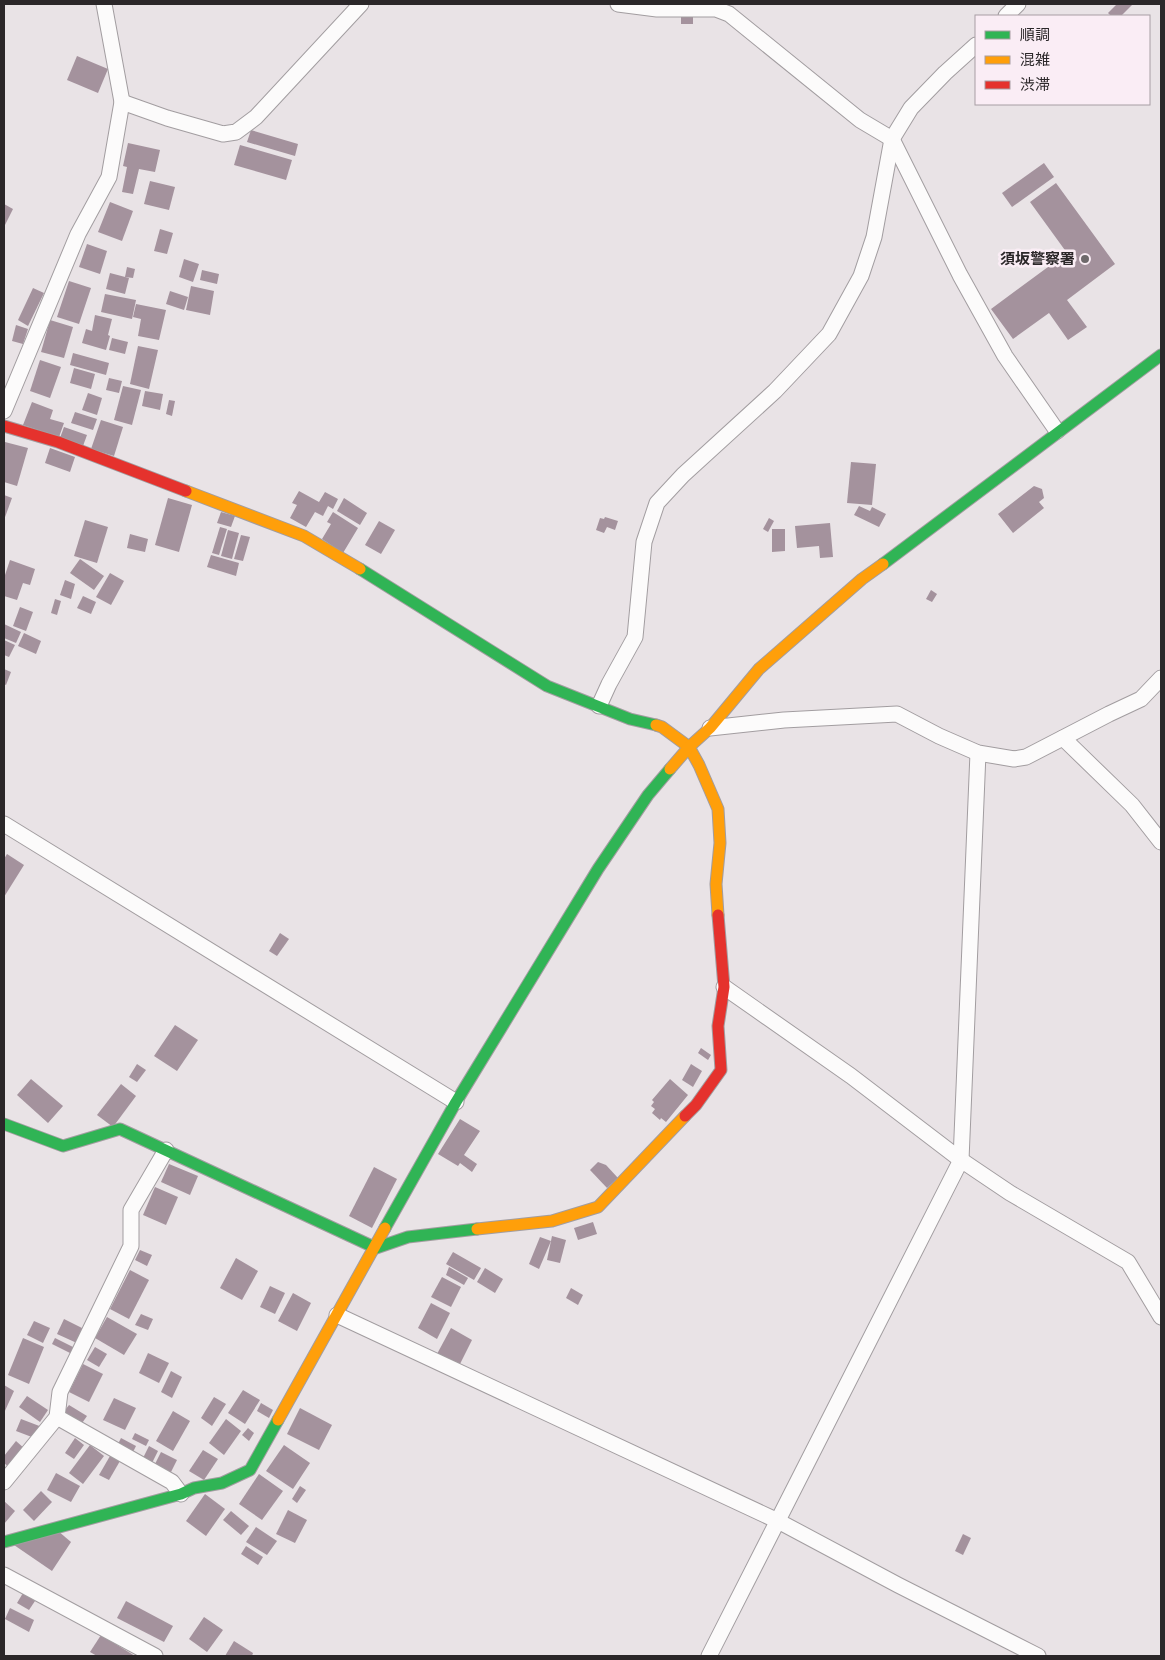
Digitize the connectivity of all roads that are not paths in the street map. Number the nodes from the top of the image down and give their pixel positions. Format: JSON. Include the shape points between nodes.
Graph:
{"nodes":[{"id":1,"x":104,"y":4,"type":"edge"},
{"id":2,"x":361,"y":4,"type":"edge"},
{"id":3,"x":618,"y":4,"type":"edge"},
{"id":4,"x":1018,"y":4,"type":"edge"},
{"id":5,"x":1007,"y":15,"type":"edge"},
{"id":6,"x":975,"y":46,"type":"edge"},
{"id":7,"x":122,"y":102,"type":"junction"},
{"id":8,"x":892,"y":138,"type":"junction"},
{"id":9,"x":1161,"y":355,"type":"edge"},
{"id":10,"x":4,"y":411,"type":"edge"},
{"id":11,"x":4,"y":426,"type":"edge"},
{"id":12,"x":1057,"y":431,"type":"junction"},
{"id":13,"x":1161,"y":678,"type":"edge"},
{"id":14,"x":599,"y":706,"type":"junction"},
{"id":15,"x":710,"y":728,"type":"junction"},
{"id":16,"x":1063,"y":738,"type":"junction"},
{"id":17,"x":689,"y":747,"type":"junction"},
{"id":18,"x":978,"y":753,"type":"junction"},
{"id":19,"x":4,"y":824,"type":"edge"},
{"id":20,"x":1161,"y":842,"type":"edge"},
{"id":21,"x":724,"y":987,"type":"junction"},
{"id":22,"x":456,"y":1102,"type":"junction"},
{"id":23,"x":4,"y":1124,"type":"edge"},
{"id":24,"x":166,"y":1150,"type":"junction"},
{"id":25,"x":961,"y":1160,"type":"junction"},
{"id":26,"x":376,"y":1248,"type":"junction"},
{"id":27,"x":337,"y":1315,"type":"junction"},
{"id":28,"x":1161,"y":1317,"type":"edge"},
{"id":29,"x":57,"y":1417,"type":"junction"},
{"id":30,"x":4,"y":1482,"type":"edge"},
{"id":31,"x":181,"y":1494,"type":"junction"},
{"id":32,"x":778,"y":1521,"type":"junction"},
{"id":33,"x":4,"y":1542,"type":"edge"},
{"id":34,"x":4,"y":1575,"type":"edge"},
{"id":35,"x":155,"y":1656,"type":"edge"},
{"id":36,"x":709,"y":1656,"type":"edge"},
{"id":37,"x":1038,"y":1656,"type":"edge"}],
"edges":[{"from":1,"to":7,"type":"street"},
{"from":2,"to":7,"type":"street","via":[[256,116],[236,132],[223,134]]},
{"from":3,"to":8,"type":"street","via":[[657,9],[716,9],[729,14],[860,120]]},
{"from":4,"to":5,"type":"street"},
{"from":6,"to":8,"type":"street","via":[[911,108]]},
{"from":7,"to":10,"type":"street","via":[[109,177],[78,234]]},
{"from":8,"to":12,"type":"street","via":[[960,275],[1005,356]]},
{"from":8,"to":14,"type":"street","via":[[874,237],[861,276],[829,334],[775,391],[657,503],[644,542],[636,637]]},
{"from":9,"to":12,"type":"street"},
{"from":11,"to":14,"type":"street","via":[[58,442],[304,536],[524,674]]},
{"from":12,"to":15,"type":"street","via":[[862,579],[759,669]]},
{"from":13,"to":16,"type":"street","via":[[1141,699]]},
{"from":14,"to":17,"type":"street","via":[[662,727]]},
{"from":15,"to":17,"type":"street"},
{"from":15,"to":18,"type":"street","via":[[897,714]]},
{"from":16,"to":18,"type":"street","via":[[1014,760]]},
{"from":16,"to":20,"type":"street","via":[[1132,805]]},
{"from":17,"to":21,"type":"street","via":[[718,809],[720,843],[716,884]]},
{"from":17,"to":22,"type":"street","via":[[648,795],[598,869]]},
{"from":18,"to":25,"type":"street"},
{"from":19,"to":22,"type":"street"},
{"from":21,"to":25,"type":"street","via":[[851,1076]]},
{"from":21,"to":26,"type":"street","via":[[718,1026],[721,1070],[696,1105],[598,1207],[552,1222],[408,1237]]},
{"from":22,"to":26,"type":"street"},
{"from":23,"to":24,"type":"street","via":[[63,1146],[120,1129]]},
{"from":24,"to":26,"type":"street"},
{"from":24,"to":29,"type":"street","via":[[132,1210],[131,1246],[60,1392]]},
{"from":25,"to":28,"type":"street","via":[[1010,1193],[1128,1262]]},
{"from":25,"to":32,"type":"street"},
{"from":26,"to":27,"type":"street"},
{"from":27,"to":31,"type":"street","via":[[250,1470],[222,1483]]},
{"from":27,"to":32,"type":"street"},
{"from":29,"to":30,"type":"street"},
{"from":29,"to":31,"type":"street","via":[[172,1482]]},
{"from":31,"to":33,"type":"street"},
{"from":32,"to":36,"type":"street"},
{"from":32,"to":37,"type":"street"},
{"from":34,"to":35,"type":"street"}]}
